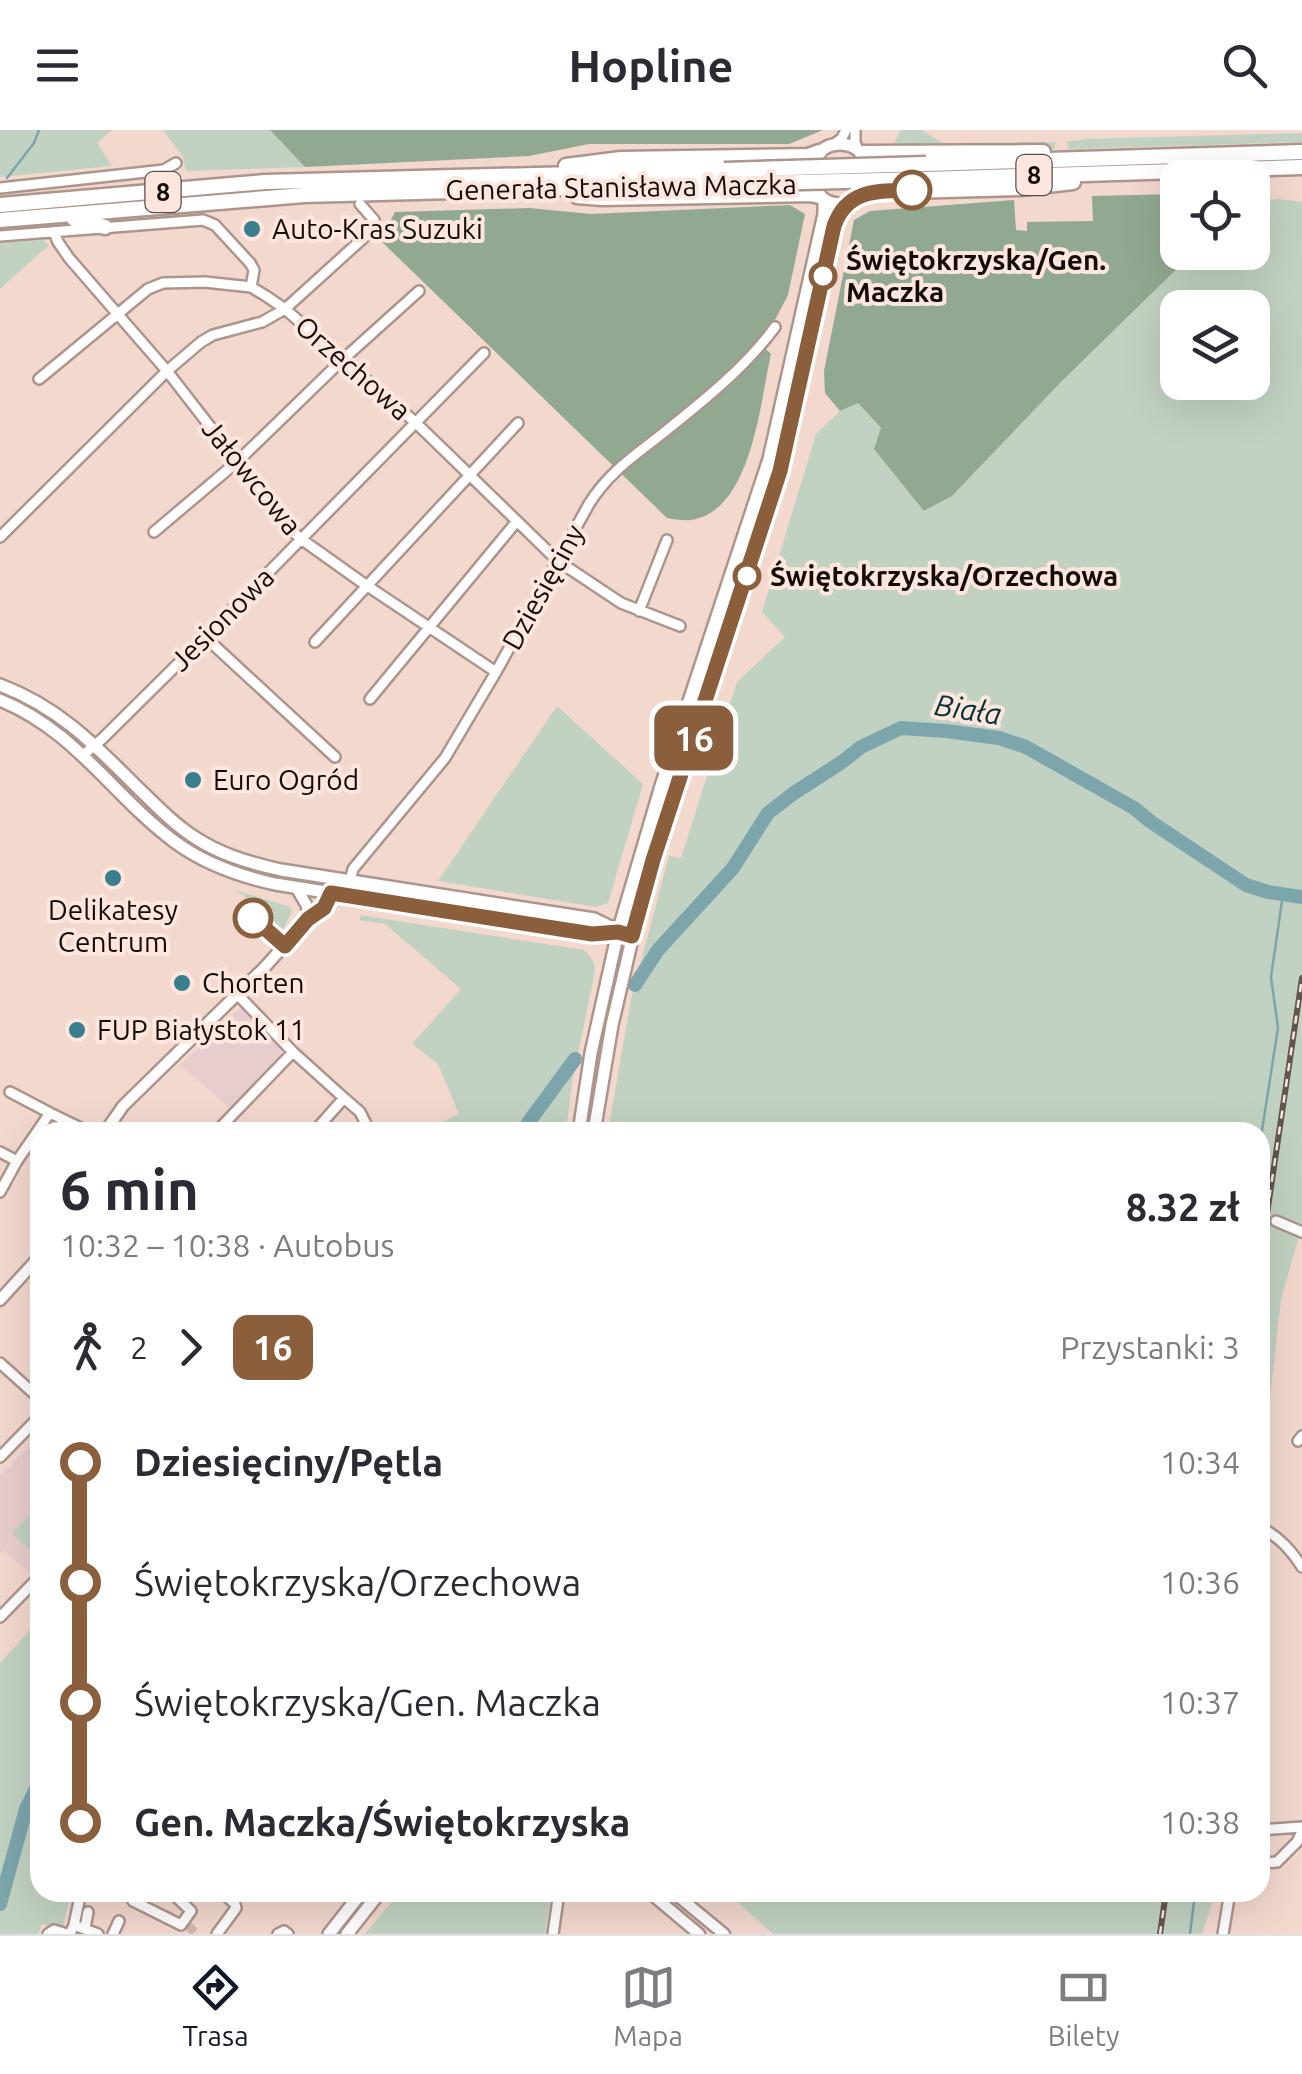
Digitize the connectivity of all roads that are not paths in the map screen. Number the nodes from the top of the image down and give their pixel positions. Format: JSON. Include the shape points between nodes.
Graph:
{"nodes":[{"id":1,"x":846,"y":130,"type":"edge"},
{"id":2,"x":855,"y":130,"type":"edge"},
{"id":3,"x":826,"y":149,"type":"junction"},
{"id":4,"x":1302,"y":149,"type":"edge"},
{"id":5,"x":860,"y":151,"type":"junction"},
{"id":6,"x":1128,"y":158,"type":"junction"},
{"id":7,"x":176,"y":163,"type":"dead end"},
{"id":8,"x":1302,"y":170,"type":"edge"},
{"id":9,"x":1143,"y":171,"type":"junction"},
{"id":10,"x":926,"y":172,"type":"junction"},
{"id":11,"x":476,"y":184,"type":"junction"},
{"id":12,"x":0,"y":188,"type":"edge"},
{"id":13,"x":862,"y":195,"type":"junction"},
{"id":14,"x":821,"y":197,"type":"junction"},
{"id":15,"x":360,"y":204,"type":"dead end"},
{"id":16,"x":844,"y":204,"type":"junction"},
{"id":17,"x":0,"y":205,"type":"edge"},
{"id":18,"x":59,"y":216,"type":"junction"},
{"id":19,"x":0,"y":220,"type":"edge"},
{"id":20,"x":105,"y":227,"type":"junction"},
{"id":21,"x":54,"y":232,"type":"junction"},
{"id":22,"x":0,"y":236,"type":"edge"},
{"id":23,"x":251,"y":287,"type":"junction"},
{"id":24,"x":419,"y":291,"type":"dead end"},
{"id":25,"x":285,"y":309,"type":"junction"},
{"id":26,"x":116,"y":314,"type":"junction"},
{"id":27,"x":776,"y":327,"type":"dead end"},
{"id":28,"x":484,"y":353,"type":"dead end"},
{"id":29,"x":342,"y":360,"type":"junction"},
{"id":30,"x":167,"y":371,"type":"junction"},
{"id":31,"x":39,"y":380,"type":"dead end"},
{"id":32,"x":415,"y":422,"type":"junction"},
{"id":33,"x":518,"y":422,"type":"dead end"},
{"id":34,"x":238,"y":461,"type":"junction"},
{"id":35,"x":468,"y":476,"type":"junction"},
{"id":36,"x":517,"y":521,"type":"junction"},
{"id":37,"x":154,"y":532,"type":"dead end"},
{"id":38,"x":0,"y":537,"type":"edge"},
{"id":39,"x":301,"y":539,"type":"junction"},
{"id":40,"x":667,"y":540,"type":"dead end"},
{"id":41,"x":558,"y":561,"type":"junction"},
{"id":42,"x":368,"y":586,"type":"junction"},
{"id":43,"x":639,"y":611,"type":"junction"},
{"id":44,"x":680,"y":626,"type":"dead end"},
{"id":45,"x":431,"y":627,"type":"junction"},
{"id":46,"x":204,"y":637,"type":"junction"},
{"id":47,"x":315,"y":642,"type":"dead end"},
{"id":48,"x":496,"y":672,"type":"junction"},
{"id":49,"x":0,"y":685,"type":"edge"},
{"id":50,"x":370,"y":699,"type":"dead end"},
{"id":51,"x":0,"y":700,"type":"edge"},
{"id":52,"x":95,"y":746,"type":"junction"},
{"id":53,"x":83,"y":755,"type":"junction"},
{"id":54,"x":335,"y":758,"type":"dead end"},
{"id":55,"x":196,"y":838,"type":"junction"},
{"id":56,"x":189,"y":851,"type":"junction"},
{"id":57,"x":350,"y":880,"type":"junction"},
{"id":58,"x":296,"y":887,"type":"junction"},
{"id":59,"x":331,"y":893,"type":"junction"},
{"id":60,"x":480,"y":901,"type":"junction"},
{"id":61,"x":478,"y":916,"type":"junction"},
{"id":62,"x":308,"y":919,"type":"junction"},
{"id":63,"x":618,"y":932,"type":"junction"},
{"id":64,"x":632,"y":936,"type":"junction"},
{"id":65,"x":238,"y":994,"type":"junction"},
{"id":66,"x":293,"y":1052,"type":"junction"},
{"id":67,"x":10,"y":1092,"type":"dead end"},
{"id":68,"x":344,"y":1098,"type":"junction"},
{"id":69,"x":50,"y":1112,"type":"junction"},
{"id":70,"x":581,"y":1117,"type":"junction"},
{"id":71,"x":43,"y":1122,"type":"edge"},
{"id":72,"x":70,"y":1122,"type":"edge"},
{"id":73,"x":112,"y":1122,"type":"edge"},
{"id":74,"x":226,"y":1122,"type":"edge"},
{"id":75,"x":323,"y":1122,"type":"edge"},
{"id":76,"x":365,"y":1122,"type":"edge"},
{"id":77,"x":580,"y":1122,"type":"edge"},
{"id":78,"x":589,"y":1122,"type":"edge"},
{"id":79,"x":596,"y":1122,"type":"edge"},
{"id":80,"x":30,"y":1142,"type":"edge"},
{"id":81,"x":0,"y":1152,"type":"edge"},
{"id":82,"x":17,"y":1161,"type":"junction"},
{"id":83,"x":0,"y":1192,"type":"edge"},
{"id":84,"x":1276,"y":1222,"type":"dead end"},
{"id":85,"x":1302,"y":1232,"type":"edge"},
{"id":86,"x":30,"y":1267,"type":"edge"},
{"id":87,"x":0,"y":1300,"type":"edge"},
{"id":88,"x":0,"y":1363,"type":"edge"},
{"id":89,"x":30,"y":1391,"type":"edge"},
{"id":90,"x":30,"y":1426,"type":"edge"},
{"id":91,"x":0,"y":1457,"type":"edge"},
{"id":92,"x":1270,"y":1532,"type":"edge"},
{"id":93,"x":1302,"y":1567,"type":"edge"},
{"id":94,"x":30,"y":1586,"type":"edge"},
{"id":95,"x":0,"y":1616,"type":"edge"},
{"id":96,"x":1302,"y":1829,"type":"edge"},
{"id":97,"x":1270,"y":1830,"type":"edge"},
{"id":98,"x":1270,"y":1862,"type":"edge"},
{"id":99,"x":79,"y":1902,"type":"edge"},
{"id":100,"x":135,"y":1902,"type":"edge"},
{"id":101,"x":183,"y":1902,"type":"edge"},
{"id":102,"x":233,"y":1902,"type":"edge"},
{"id":103,"x":354,"y":1902,"type":"edge"},
{"id":104,"x":372,"y":1902,"type":"edge"},
{"id":105,"x":557,"y":1902,"type":"edge"},
{"id":106,"x":661,"y":1902,"type":"edge"},
{"id":107,"x":685,"y":1902,"type":"edge"},
{"id":108,"x":1228,"y":1902,"type":"edge"},
{"id":109,"x":88,"y":1912,"type":"dead end"},
{"id":110,"x":119,"y":1921,"type":"dead end"},
{"id":111,"x":74,"y":1930,"type":"edge"},
{"id":112,"x":291,"y":1933,"type":"edge"},
{"id":113,"x":48,"y":1934,"type":"edge"},
{"id":114,"x":98,"y":1934,"type":"edge"},
{"id":115,"x":112,"y":1934,"type":"edge"},
{"id":116,"x":217,"y":1934,"type":"edge"},
{"id":117,"x":278,"y":1934,"type":"edge"},
{"id":118,"x":329,"y":1934,"type":"edge"},
{"id":119,"x":347,"y":1934,"type":"edge"},
{"id":120,"x":552,"y":1934,"type":"edge"},
{"id":121,"x":699,"y":1934,"type":"edge"},
{"id":122,"x":723,"y":1934,"type":"edge"},
{"id":123,"x":1223,"y":1934,"type":"edge"}],
"edges":[{"from":1,"to":3,"type":"street"},
{"from":2,"to":5,"type":"street"},
{"from":3,"to":5,"type":"main road","via":[[841,144]]},
{"from":3,"to":11,"type":"highway","via":[[808,156],[621,159],[511,169]]},
{"from":3,"to":14,"type":"main road","via":[[813,160],[810,174]]},
{"from":4,"to":6,"type":"highway","name":"Generała Stanisława Maczka","number":"8"},
{"from":5,"to":6,"type":"highway"},
{"from":5,"to":13,"type":"main road","via":[[870,173]]},
{"from":6,"to":10,"type":"highway","name":"Generała Stanisława Maczka","number":"8"},
{"from":7,"to":12,"type":"street","via":[[164,170]]},
{"from":8,"to":9,"type":"highway","name":"Generała Stanisława Maczka","number":"8"},
{"from":9,"to":10,"type":"highway","name":"Generała Stanisława Maczka","number":"8"},
{"from":9,"to":13,"type":"highway","via":[[1020,188]]},
{"from":10,"to":11,"type":"highway","name":"Generała Stanisława Maczka","number":"8","bridge":true},
{"from":11,"to":14,"type":"highway","via":[[506,196]]},
{"from":11,"to":17,"type":"highway","name":"Generała Stanisława Maczka","number":"8","via":[[265,182]]},
{"from":11,"to":18,"type":"highway","name":"Generała Stanisława Maczka","number":"8"},
{"from":13,"to":16,"type":"main road"},
{"from":14,"to":16,"type":"main road"},
{"from":14,"to":63,"type":"main road","via":[[824,214],[769,459]]},
{"from":15,"to":25,"type":"street","via":[[374,220],[372,229]]},
{"from":16,"to":64,"type":"main road","via":[[780,471]]},
{"from":18,"to":19,"type":"highway","name":"Generała Stanisława Maczka","number":"8"},
{"from":18,"to":20,"type":"highway"},
{"from":20,"to":21,"type":"street"},
{"from":20,"to":23,"type":"street","via":[[211,222],[250,263]]},
{"from":21,"to":22,"type":"street"},
{"from":21,"to":26,"type":"street","name":"Jałowcowa"},
{"from":23,"to":25,"type":"street","name":"Orzechowa"},
{"from":23,"to":26,"type":"street","name":"Orzechowa","via":[[163,283]]},
{"from":24,"to":29,"type":"street"},
{"from":25,"to":29,"type":"street","name":"Orzechowa"},
{"from":25,"to":30,"type":"street","via":[[208,338]]},
{"from":26,"to":30,"type":"street","name":"Jałowcowa"},
{"from":26,"to":31,"type":"street","name":"Orzechowa"},
{"from":27,"to":41,"type":"street","name":"Dziesięciny","via":[[712,391],[609,476]]},
{"from":28,"to":32,"type":"street","name":"Jesionowa"},
{"from":29,"to":32,"type":"street","name":"Orzechowa"},
{"from":29,"to":34,"type":"street"},
{"from":30,"to":34,"type":"street","name":"Jałowcowa"},
{"from":30,"to":38,"type":"street"},
{"from":32,"to":35,"type":"street","name":"Orzechowa"},
{"from":32,"to":39,"type":"street","name":"Jesionowa"},
{"from":33,"to":35,"type":"street"},
{"from":34,"to":37,"type":"street"},
{"from":34,"to":39,"type":"street","name":"Jałowcowa"},
{"from":35,"to":36,"type":"street","name":"Orzechowa"},
{"from":35,"to":42,"type":"street"},
{"from":36,"to":41,"type":"street","name":"Orzechowa"},
{"from":36,"to":45,"type":"street"},
{"from":39,"to":42,"type":"street","name":"Jałowcowa"},
{"from":39,"to":46,"type":"street","name":"Jesionowa"},
{"from":40,"to":43,"type":"street"},
{"from":41,"to":43,"type":"street","name":"Orzechowa"},
{"from":41,"to":48,"type":"street","name":"Dziesięciny"},
{"from":42,"to":45,"type":"street","name":"Jałowcowa"},
{"from":42,"to":47,"type":"street"},
{"from":43,"to":44,"type":"street","name":"Orzechowa"},
{"from":45,"to":48,"type":"street","name":"Jałowcowa"},
{"from":45,"to":50,"type":"street"},
{"from":46,"to":52,"type":"street","name":"Jesionowa"},
{"from":46,"to":54,"type":"street"},
{"from":48,"to":57,"type":"street","name":"Dziesięciny","via":[[445,758],[352,869]]},
{"from":49,"to":52,"type":"main road","via":[[60,716]]},
{"from":51,"to":53,"type":"main road","via":[[40,720]]},
{"from":52,"to":53,"type":"street","name":"Jesionowa"},
{"from":52,"to":55,"type":"main road"},
{"from":53,"to":56,"type":"main road"},
{"from":55,"to":56,"type":"main road"},
{"from":55,"to":57,"type":"main road","via":[[258,865]]},
{"from":56,"to":58,"type":"main road","via":[[238,874]]},
{"from":57,"to":60,"type":"main road"},
{"from":58,"to":59,"type":"main road"},
{"from":58,"to":62,"type":"street"},
{"from":59,"to":61,"type":"main road"},
{"from":59,"to":62,"type":"street"},
{"from":60,"to":61,"type":"main road"},
{"from":60,"to":63,"type":"main road","via":[[594,920]]},
{"from":61,"to":63,"type":"main road"},
{"from":62,"to":65,"type":"street"},
{"from":63,"to":64,"type":"main road"},
{"from":63,"to":70,"type":"main road"},
{"from":64,"to":79,"type":"main road"},
{"from":65,"to":66,"type":"street"},
{"from":65,"to":73,"type":"street"},
{"from":66,"to":68,"type":"street"},
{"from":66,"to":74,"type":"street"},
{"from":67,"to":69,"type":"street"},
{"from":68,"to":75,"type":"street"},
{"from":68,"to":76,"type":"street"},
{"from":69,"to":71,"type":"street"},
{"from":69,"to":72,"type":"street"},
{"from":70,"to":77,"type":"main road"},
{"from":70,"to":78,"type":"main road"},
{"from":80,"to":82,"type":"street"},
{"from":81,"to":82,"type":"street"},
{"from":82,"to":83,"type":"street"},
{"from":84,"to":85,"type":"street"},
{"from":86,"to":87,"type":"street"},
{"from":88,"to":89,"type":"street"},
{"from":90,"to":91,"type":"street"},
{"from":92,"to":93,"type":"street"},
{"from":94,"to":95,"type":"street"},
{"from":96,"to":97,"type":"street"},
{"from":96,"to":98,"type":"street","via":[[1297,1842]]},
{"from":99,"to":111,"type":"street"},
{"from":100,"to":101,"type":"street","via":[[180,1925],[192,1910]]},
{"from":102,"to":116,"type":"street","via":[[236,1908]]},
{"from":103,"to":118,"type":"main road"},
{"from":104,"to":119,"type":"main road"},
{"from":105,"to":120,"type":"street"},
{"from":106,"to":121,"type":"street"},
{"from":107,"to":122,"type":"street"},
{"from":108,"to":123,"type":"street"},
{"from":109,"to":111,"type":"street"},
{"from":110,"to":115,"type":"street"},
{"from":111,"to":113,"type":"street"},
{"from":111,"to":114,"type":"street"},
{"from":112,"to":117,"type":"street"}]}
